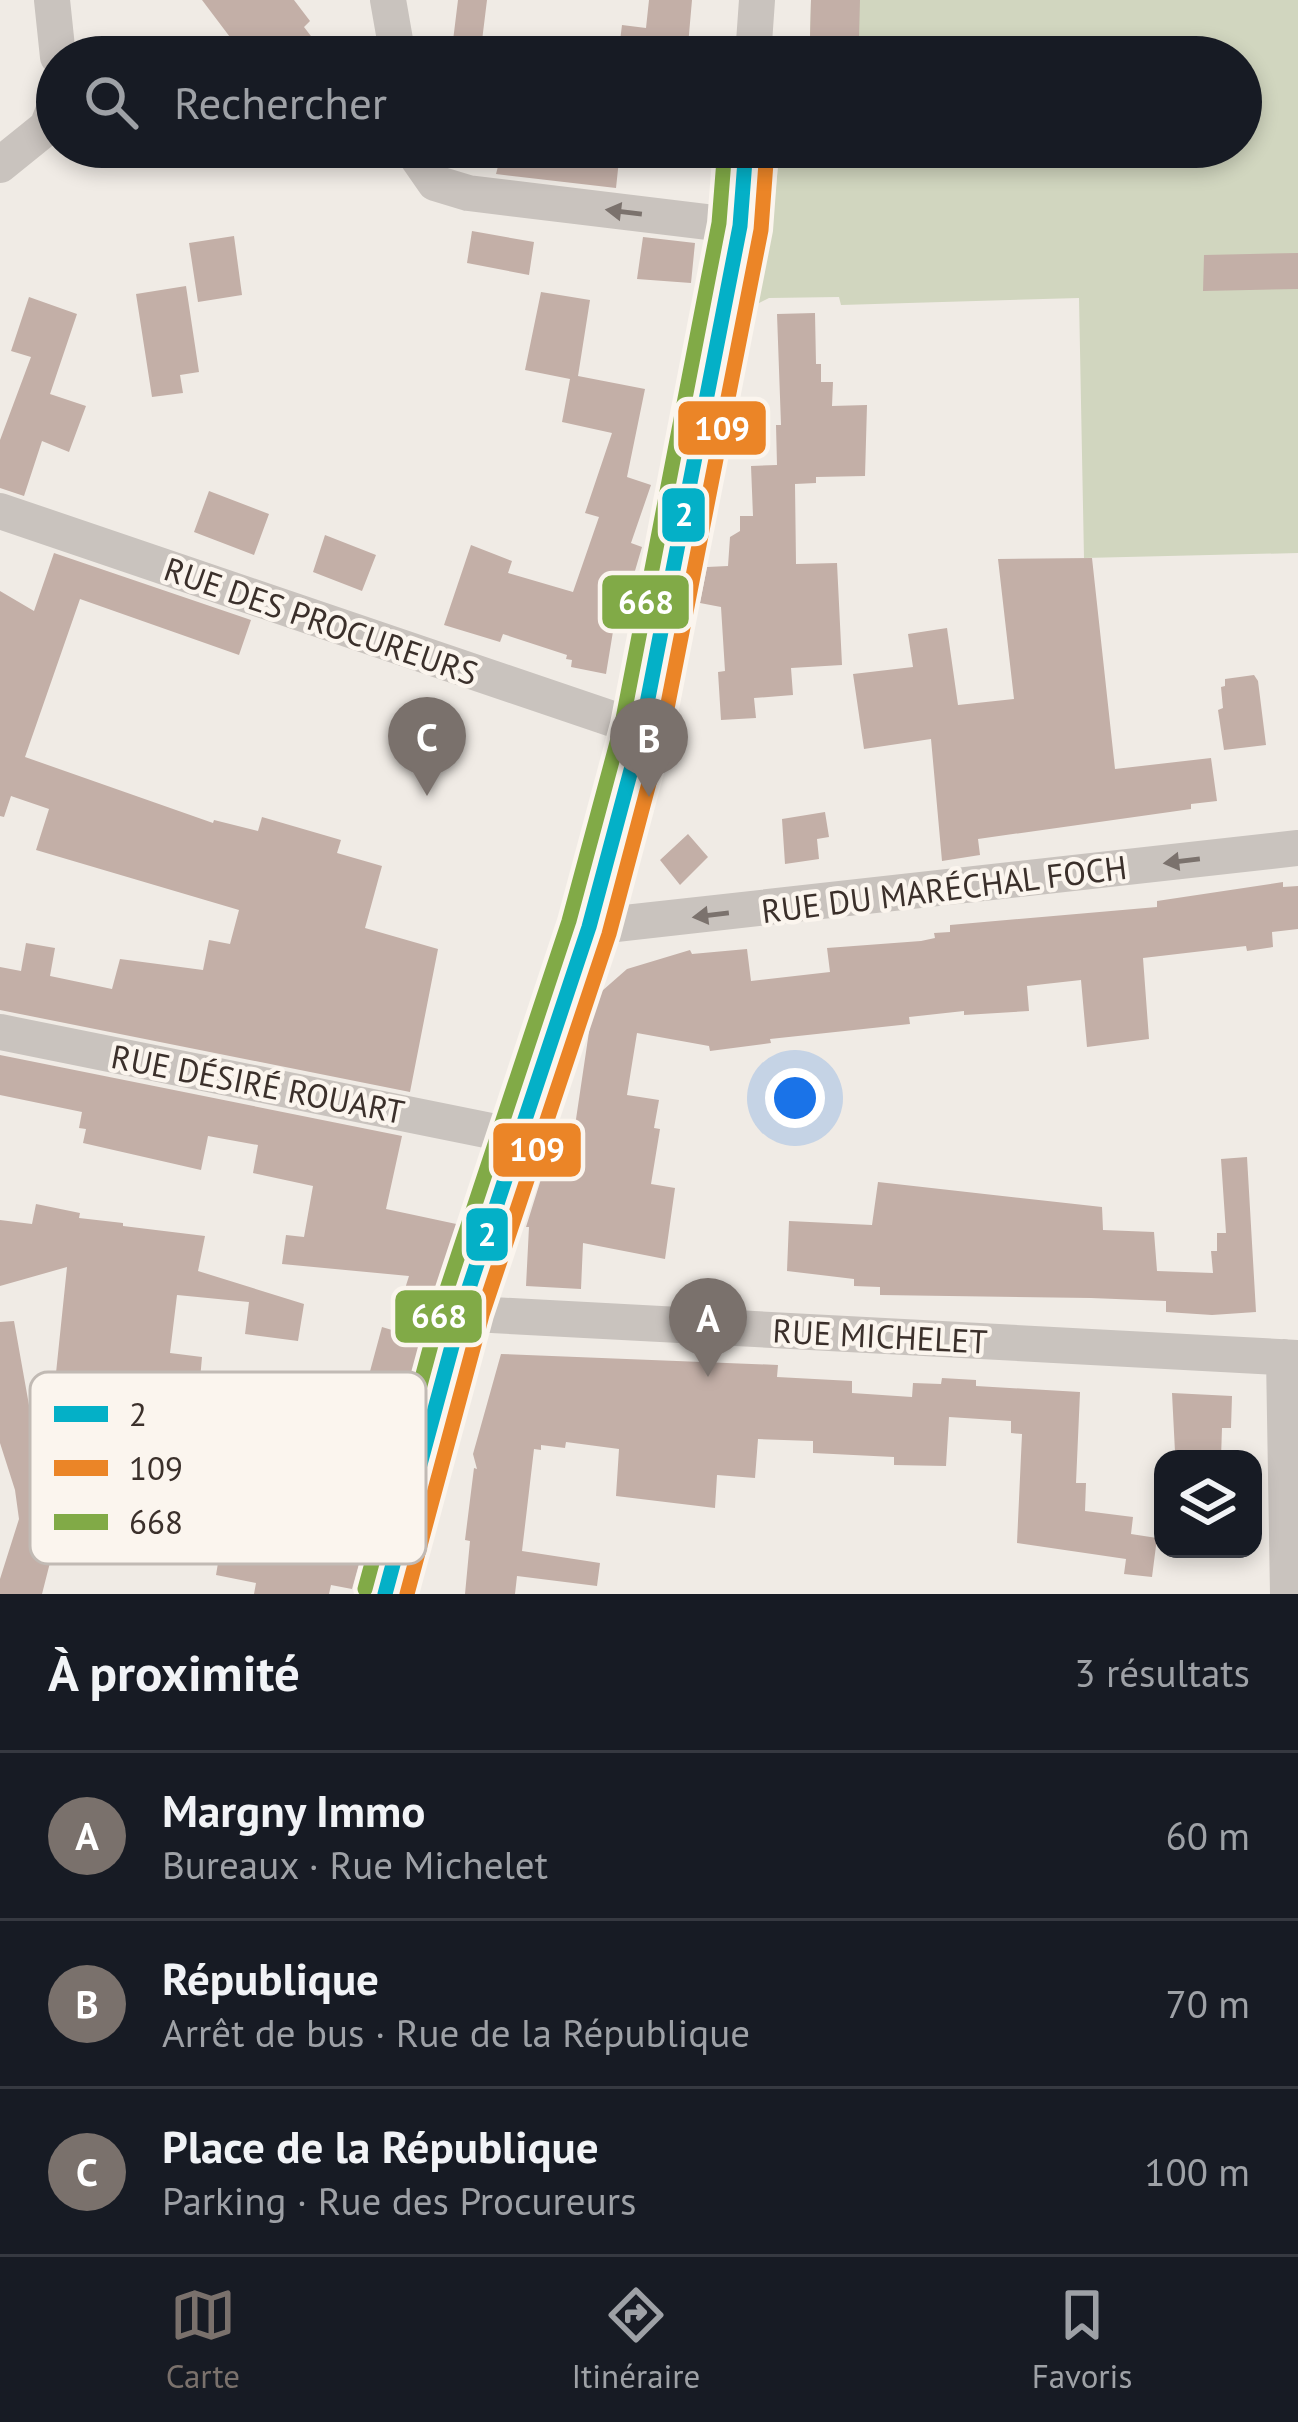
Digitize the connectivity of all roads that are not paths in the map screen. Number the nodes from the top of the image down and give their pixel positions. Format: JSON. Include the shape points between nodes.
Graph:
{"nodes":[{"id":1,"x":52,"y":0,"type":"edge"},
{"id":2,"x":388,"y":0,"type":"edge"},
{"id":3,"x":757,"y":0,"type":"edge"},
{"id":4,"x":56,"y":36,"type":"edge"},
{"id":5,"x":394,"y":36,"type":"edge"},
{"id":6,"x":754,"y":36,"type":"edge"},
{"id":7,"x":36,"y":136,"type":"edge"},
{"id":8,"x":0,"y":165,"type":"edge"},
{"id":9,"x":425,"y":168,"type":"edge"},
{"id":10,"x":744,"y":168,"type":"edge"},
{"id":11,"x":740,"y":226,"type":"junction"},
{"id":12,"x":0,"y":511,"type":"edge"},
{"id":13,"x":642,"y":729,"type":"junction"},
{"id":14,"x":1298,"y":848,"type":"edge"},
{"id":15,"x":589,"y":927,"type":"junction"},
{"id":16,"x":0,"y":1032,"type":"edge"},
{"id":17,"x":516,"y":1136,"type":"junction"},
{"id":18,"x":462,"y":1310,"type":"junction"},
{"id":19,"x":1291,"y":1358,"type":"edge"},
{"id":20,"x":426,"y":1443,"type":"edge"},
{"id":21,"x":393,"y":1564,"type":"edge"},
{"id":22,"x":385,"y":1594,"type":"edge"},
{"id":23,"x":1288,"y":1594,"type":"edge"}],
"edges":[{"from":1,"to":4,"type":"street"},
{"from":2,"to":5,"type":"street"},
{"from":3,"to":6,"type":"street"},
{"from":7,"to":8,"type":"street"},
{"from":11,"to":9,"type":"street","one_way":true,"via":[[468,193],[436,183]]},
{"from":10,"to":11,"type":"street"},
{"from":11,"to":13,"type":"street"},
{"from":12,"to":13,"type":"street","name":"RUE DES PROCUREURS"},
{"from":13,"to":15,"type":"street"},
{"from":14,"to":15,"type":"street","name":"RUE DU MARÉCHAL FOCH","one_way":true},
{"from":15,"to":17,"type":"street"},
{"from":16,"to":17,"type":"street","name":"RUE DÉSIRÉ ROUART"},
{"from":17,"to":18,"type":"street"},
{"from":18,"to":19,"type":"street","name":"RUE MICHELET"},
{"from":18,"to":20,"type":"street"},
{"from":19,"to":23,"type":"street"},
{"from":21,"to":22,"type":"street"}]}
